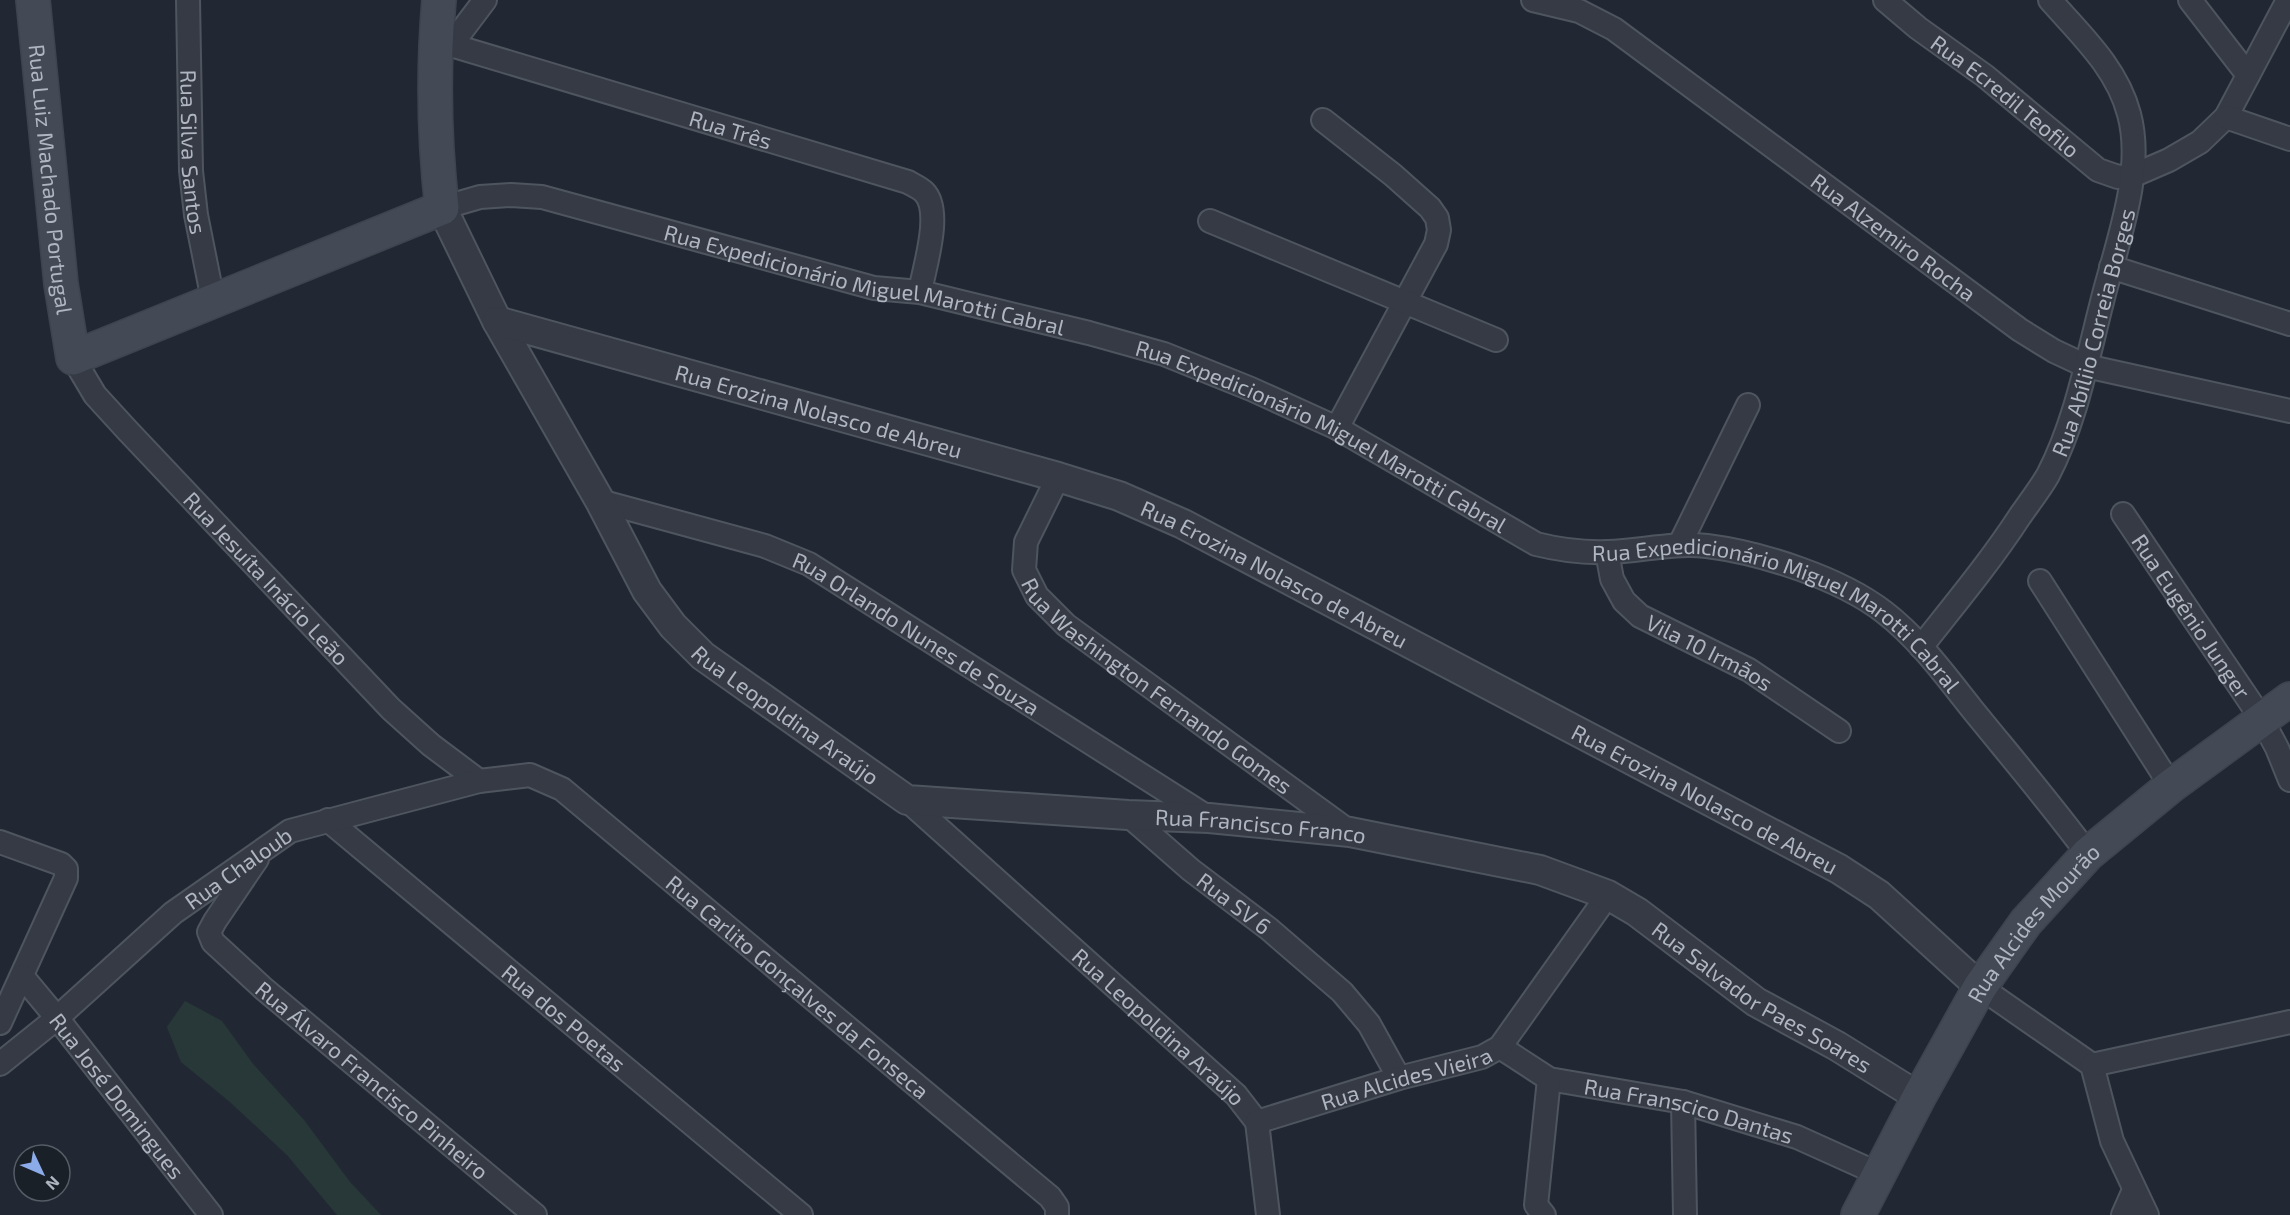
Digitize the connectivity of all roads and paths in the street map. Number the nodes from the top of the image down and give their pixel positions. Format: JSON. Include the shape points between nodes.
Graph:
{"nodes":[{"id":1,"x":33,"y":0,"type":"edge"},
{"id":2,"x":188,"y":0,"type":"edge"},
{"id":3,"x":439,"y":0,"type":"edge"},
{"id":4,"x":486,"y":0,"type":"edge"},
{"id":5,"x":1533,"y":0,"type":"edge"},
{"id":6,"x":1885,"y":0,"type":"edge"},
{"id":7,"x":2050,"y":0,"type":"edge"},
{"id":8,"x":2190,"y":0,"type":"edge"},
{"id":9,"x":2288,"y":0,"type":"edge"},
{"id":10,"x":1583,"y":5,"type":"edge"},
{"id":11,"x":443,"y":45,"type":"junction"},
{"id":12,"x":2248,"y":75,"type":"junction"},
{"id":13,"x":2226,"y":117,"type":"junction"},
{"id":14,"x":1323,"y":120,"type":"dead end"},
{"id":15,"x":2290,"y":139,"type":"edge"},
{"id":16,"x":2132,"y":176,"type":"junction"},
{"id":17,"x":442,"y":208,"type":"junction"},
{"id":18,"x":1210,"y":221,"type":"dead end"},
{"id":19,"x":2111,"y":267,"type":"junction"},
{"id":20,"x":920,"y":292,"type":"junction"},
{"id":21,"x":213,"y":300,"type":"junction"},
{"id":22,"x":1403,"y":303,"type":"junction"},
{"id":23,"x":497,"y":321,"type":"junction"},
{"id":24,"x":2290,"y":324,"type":"edge"},
{"id":25,"x":1496,"y":340,"type":"dead end"},
{"id":26,"x":73,"y":358,"type":"junction"},
{"id":27,"x":2086,"y":366,"type":"junction"},
{"id":28,"x":1748,"y":405,"type":"dead end"},
{"id":29,"x":2287,"y":412,"type":"edge"},
{"id":30,"x":1336,"y":428,"type":"junction"},
{"id":31,"x":1058,"y":477,"type":"junction"},
{"id":32,"x":600,"y":501,"type":"junction"},
{"id":33,"x":2123,"y":514,"type":"dead end"},
{"id":34,"x":1680,"y":544,"type":"junction"},
{"id":35,"x":1607,"y":552,"type":"junction"},
{"id":36,"x":2040,"y":581,"type":"dead end"},
{"id":37,"x":1922,"y":647,"type":"junction"},
{"id":38,"x":2290,"y":699,"type":"edge"},
{"id":39,"x":2261,"y":718,"type":"junction"},
{"id":40,"x":1839,"y":731,"type":"dead end"},
{"id":41,"x":530,"y":775,"type":"joint"},
{"id":42,"x":2290,"y":780,"type":"edge"},
{"id":43,"x":479,"y":781,"type":"junction"},
{"id":44,"x":2171,"y":786,"type":"junction"},
{"id":45,"x":907,"y":800,"type":"junction"},
{"id":46,"x":1128,"y":815,"type":"junction"},
{"id":47,"x":1209,"y":818,"type":"junction"},
{"id":48,"x":328,"y":820,"type":"junction"},
{"id":49,"x":1350,"y":832,"type":"junction"},
{"id":50,"x":0,"y":842,"type":"edge"},
{"id":51,"x":267,"y":846,"type":"junction"},
{"id":52,"x":2088,"y":854,"type":"junction"},
{"id":53,"x":1608,"y":895,"type":"junction"},
{"id":54,"x":22,"y":976,"type":"junction"},
{"id":55,"x":1980,"y":987,"type":"junction"},
{"id":56,"x":57,"y":1018,"type":"junction"},
{"id":57,"x":2290,"y":1022,"type":"edge"},
{"id":58,"x":0,"y":1023,"type":"edge"},
{"id":59,"x":1500,"y":1047,"type":"junction"},
{"id":60,"x":0,"y":1064,"type":"edge"},
{"id":61,"x":2092,"y":1065,"type":"junction"},
{"id":62,"x":1399,"y":1078,"type":"junction"},
{"id":63,"x":1549,"y":1078,"type":"junction"},
{"id":64,"x":1919,"y":1097,"type":"junction"},
{"id":65,"x":1683,"y":1102,"type":"junction"},
{"id":66,"x":1257,"y":1122,"type":"junction"},
{"id":67,"x":1879,"y":1174,"type":"junction"},
{"id":68,"x":2134,"y":1190,"type":"junction"},
{"id":69,"x":1057,"y":1211,"type":"edge"},
{"id":70,"x":211,"y":1215,"type":"edge"},
{"id":71,"x":535,"y":1215,"type":"edge"},
{"id":72,"x":801,"y":1215,"type":"edge"},
{"id":73,"x":1268,"y":1215,"type":"edge"},
{"id":74,"x":1544,"y":1215,"type":"edge"},
{"id":75,"x":1685,"y":1215,"type":"edge"},
{"id":76,"x":1858,"y":1215,"type":"edge"},
{"id":77,"x":2122,"y":1215,"type":"edge"},
{"id":78,"x":2147,"y":1215,"type":"edge"}],
"edges":[{"from":1,"to":26,"type":"main road","name":"Rua Luiz Machado Portugal","via":[[61,284]]},
{"from":2,"to":21,"type":"street","name":"Rua Silva Santos","via":[[191,171]]},
{"from":3,"to":11,"type":"main road"},
{"from":4,"to":11,"type":"street"},
{"from":5,"to":10,"type":"street","name":"Rua Alzemiro Rocha"},
{"from":6,"to":16,"type":"street","name":"Rua Ecredil Teofilo","via":[[2098,170],[2118,177]]},
{"from":7,"to":16,"type":"street","name":"Rua Abíliio Correia Borges","via":[[2109,66],[2121,90],[2130,116]]},
{"from":8,"to":12,"type":"street"},
{"from":9,"to":12,"type":"street"},
{"from":10,"to":27,"type":"street","name":"Rua Alzemiro Rocha","via":[[2020,330]]},
{"from":11,"to":17,"type":"main road","via":[[435,129]]},
{"from":11,"to":20,"type":"street","name":"Rua Três","via":[[908,182],[924,192],[932,205],[933,222]]},
{"from":12,"to":13,"type":"street"},
{"from":13,"to":15,"type":"street"},
{"from":13,"to":16,"type":"street","via":[[2200,142]]},
{"from":14,"to":22,"type":"street","via":[[1392,175],[1437,218],[1436,244]]},
{"from":16,"to":19,"type":"street","name":"Rua Abíliio Correia Borges"},
{"from":17,"to":20,"type":"street","name":"Rua Expedicionário Miguel Marotti Cabral","via":[[480,197],[542,197],[874,288]]},
{"from":17,"to":21,"type":"main road"},
{"from":17,"to":23,"type":"street","name":"Rua Leopoldina Araújo"},
{"from":18,"to":22,"type":"street"},
{"from":19,"to":24,"type":"street"},
{"from":19,"to":27,"type":"street","name":"Rua Abíliio Correia Borges"},
{"from":20,"to":30,"type":"street","name":"Rua Expedicionário Miguel Marotti Cabral","via":[[1164,354]]},
{"from":21,"to":26,"type":"main road"},
{"from":22,"to":25,"type":"street"},
{"from":22,"to":30,"type":"street"},
{"from":23,"to":31,"type":"street","name":"Rua Erozina Nolasco de Abreu"},
{"from":23,"to":32,"type":"street","name":"Rua Leopoldina Araújo"},
{"from":26,"to":43,"type":"street","name":"Rua Jesuíta Inácio Leão","via":[[95,395],[383,700],[431,745]]},
{"from":27,"to":29,"type":"street","name":"Rua Alzemiro Rocha"},
{"from":27,"to":37,"type":"street","name":"Rua Abíliio Correia Borges","via":[[2065,440],[2047,477]]},
{"from":28,"to":34,"type":"street"},
{"from":30,"to":35,"type":"street","name":"Rua Expedicionário Miguel Marotti Cabral","via":[[1536,544],[1563,551]]},
{"from":31,"to":49,"type":"street","name":"Rua Washington Fernando Gomes","via":[[1026,542],[1024,570],[1037,596],[1066,625]]},
{"from":31,"to":55,"type":"street","name":"Rua Erozina Nolasco de Abreu","via":[[1119,496],[1183,524],[1839,869],[1879,895]]},
{"from":32,"to":45,"type":"street","name":"Rua Leopoldina Araújo","via":[[647,591],[703,657]]},
{"from":32,"to":47,"type":"street","name":"Rua Orlando Nunes de Souza","via":[[765,546],[809,564]]},
{"from":33,"to":39,"type":"street","name":"Rua Eugênio Junger"},
{"from":34,"to":35,"type":"street","name":"Rua Expedicionário Miguel Marotti Cabral"},
{"from":34,"to":37,"type":"street","name":"Rua Expedicionário Miguel Marotti Cabral","via":[[1735,550],[1846,588],[1884,612]]},
{"from":35,"to":40,"type":"street","name":"Vila 10 Irmãos","via":[[1612,579],[1624,601],[1640,616],[1749,670]]},
{"from":36,"to":44,"type":"street"},
{"from":37,"to":52,"type":"street","name":"Rua Expedicionário Miguel Marotti Cabral"},
{"from":38,"to":39,"type":"main road","name":"Rua Alcides Mourão"},
{"from":39,"to":42,"type":"street","name":"Rua Eugênio Junger"},
{"from":39,"to":44,"type":"main road","name":"Rua Alcides Mourão"},
{"from":41,"to":43,"type":"street","name":"Rua Chaloub"},
{"from":41,"to":69,"type":"street","name":"Rua Carlito Gonçalves da Fonseca","via":[[561,789],[1050,1197]]},
{"from":43,"to":48,"type":"street","name":"Rua Chaloub"},
{"from":44,"to":52,"type":"main road","name":"Rua Alcides Mourão"},
{"from":45,"to":46,"type":"street","name":"Rua Francisco Franco"},
{"from":45,"to":66,"type":"street","name":"Rua Leopoldina Araújo","via":[[1236,1095]]},
{"from":46,"to":47,"type":"street","name":"Rua Francisco Franco"},
{"from":46,"to":62,"type":"street","name":"Rua SV 6","via":[[1342,992],[1369,1024]]},
{"from":47,"to":49,"type":"street","name":"Rua Francisco Franco"},
{"from":48,"to":51,"type":"street","name":"Rua Chaloub","via":[[290,831]]},
{"from":48,"to":72,"type":"street","name":"Rua dos Poetas"},
{"from":49,"to":53,"type":"street","name":"Rua Francisco Franco","via":[[1540,870]]},
{"from":50,"to":54,"type":"street","via":[[66,869],[66,878]]},
{"from":51,"to":56,"type":"street","name":"Rua Chaloub","via":[[173,913]]},
{"from":51,"to":71,"type":"street","name":"Rua Álvaro Francisco Pinheiro","via":[[214,921],[209,932],[213,942]]},
{"from":52,"to":55,"type":"main road","name":"Rua Alcides Mourão","via":[[2026,922]]},
{"from":53,"to":59,"type":"street","name":"Rua Alcides Vieira"},
{"from":53,"to":64,"type":"street","name":"Rua Salvador Paes Soares","via":[[1664,931],[1756,1002]]},
{"from":54,"to":56,"type":"street","name":"Rua José Domingues"},
{"from":54,"to":58,"type":"street"},
{"from":55,"to":61,"type":"street"},
{"from":55,"to":64,"type":"main road","name":"Rua Alcides Mourão"},
{"from":56,"to":60,"type":"street","name":"Rua Chaloub"},
{"from":56,"to":70,"type":"street","name":"Rua José Domingues"},
{"from":57,"to":61,"type":"street"},
{"from":59,"to":62,"type":"street","name":"Rua Alcides Vieira","via":[[1482,1057]]},
{"from":59,"to":63,"type":"street","name":"Rua Franscico Dantas"},
{"from":61,"to":68,"type":"street","via":[[2112,1141]]},
{"from":62,"to":66,"type":"street","name":"Rua Alcides Vieira"},
{"from":63,"to":65,"type":"street","name":"Rua Franscico Dantas"},
{"from":63,"to":74,"type":"street","via":[[1536,1205]]},
{"from":64,"to":67,"type":"main road","name":"Rua Alcides Mourão"},
{"from":65,"to":67,"type":"street","name":"Rua Franscico Dantas","via":[[1797,1137]]},
{"from":65,"to":75,"type":"street"},
{"from":66,"to":73,"type":"street"},
{"from":67,"to":76,"type":"main road","name":"Rua Alcides Mourão"},
{"from":68,"to":77,"type":"street"},
{"from":68,"to":78,"type":"street"}]}
